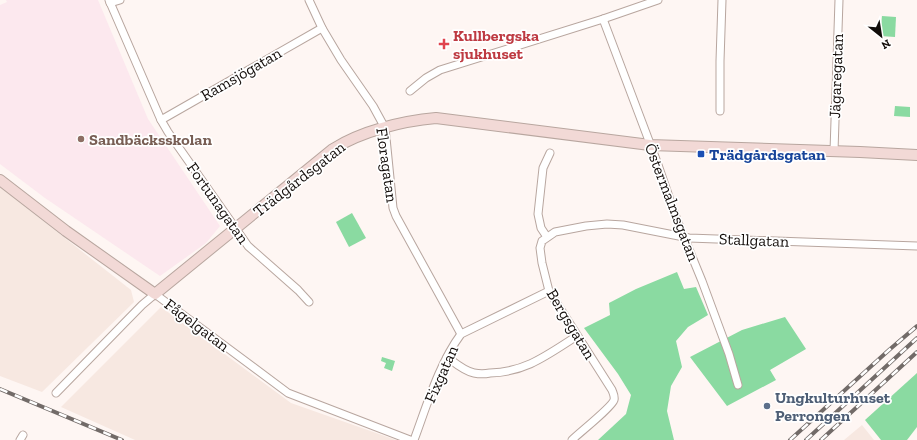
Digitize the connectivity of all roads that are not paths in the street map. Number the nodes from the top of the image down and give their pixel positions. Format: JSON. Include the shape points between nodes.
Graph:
{"nodes":[{"id":1,"x":120,"y":0,"type":"edge"},
{"id":2,"x":309,"y":0,"type":"edge"},
{"id":3,"x":658,"y":0,"type":"edge"},
{"id":4,"x":722,"y":0,"type":"edge"},
{"id":5,"x":839,"y":0,"type":"edge"},
{"id":6,"x":110,"y":2,"type":"edge"},
{"id":7,"x":603,"y":19,"type":"junction"},
{"id":8,"x":322,"y":28,"type":"junction"},
{"id":9,"x":410,"y":91,"type":"dead end"},
{"id":10,"x":720,"y":111,"type":"dead end"},
{"id":11,"x":161,"y":120,"type":"junction"},
{"id":12,"x":385,"y":128,"type":"junction"},
{"id":13,"x":650,"y":145,"type":"junction"},
{"id":14,"x":834,"y":151,"type":"junction"},
{"id":15,"x":550,"y":153,"type":"dead end"},
{"id":16,"x":917,"y":155,"type":"edge"},
{"id":17,"x":0,"y":180,"type":"edge"},
{"id":18,"x":236,"y":230,"type":"junction"},
{"id":19,"x":547,"y":237,"type":"junction"},
{"id":20,"x":684,"y":237,"type":"junction"},
{"id":21,"x":917,"y":246,"type":"edge"},
{"id":22,"x":549,"y":291,"type":"junction"},
{"id":23,"x":155,"y":294,"type":"junction"},
{"id":24,"x":309,"y":302,"type":"dead end"},
{"id":25,"x":460,"y":334,"type":"junction"},
{"id":26,"x":577,"y":336,"type":"junction"},
{"id":27,"x":447,"y":357,"type":"junction"},
{"id":28,"x":738,"y":385,"type":"dead end"},
{"id":29,"x":56,"y":392,"type":"dead end"},
{"id":30,"x":410,"y":440,"type":"edge"},
{"id":31,"x":414,"y":440,"type":"edge"},
{"id":32,"x":572,"y":440,"type":"edge"}],
"edges":[{"from":1,"to":6,"type":"street"},
{"from":2,"to":8,"type":"street","name":"Floragatan"},
{"from":3,"to":7,"type":"street"},
{"from":4,"to":10,"type":"street"},
{"from":5,"to":14,"type":"street","name":"Jägaregatan"},
{"from":6,"to":11,"type":"street","name":"Fortunagatan"},
{"from":7,"to":9,"type":"street","via":[[440,70]]},
{"from":7,"to":13,"type":"street","name":"Östermalmsgatan"},
{"from":8,"to":11,"type":"street","name":"Ramsjögatan"},
{"from":8,"to":12,"type":"street","name":"Floragatan"},
{"from":11,"to":18,"type":"street","name":"Fortunagatan"},
{"from":12,"to":13,"type":"street","name":"Trädgårdsgatan","via":[[412,120],[436,118]]},
{"from":12,"to":18,"type":"street","name":"Trädgårdsgatan","via":[[351,138],[333,149]]},
{"from":12,"to":25,"type":"street","name":"Floragatan","via":[[393,208]]},
{"from":13,"to":14,"type":"street","name":"Trädgårdsgatan"},
{"from":13,"to":20,"type":"street","name":"Östermalmsgatan"},
{"from":14,"to":16,"type":"street","name":"Trädgårdsgatan"},
{"from":15,"to":19,"type":"street","via":[[543,168],[538,214],[541,228]]},
{"from":17,"to":23,"type":"street","name":"Fågelgatan","via":[[72,236]]},
{"from":18,"to":23,"type":"street","name":"Trädgårdsgatan"},
{"from":18,"to":24,"type":"street","name":"Fortunagatan","via":[[248,246]]},
{"from":19,"to":20,"type":"street","name":"Stallgatan","via":[[570,228],[607,224]]},
{"from":19,"to":22,"type":"street","name":"Bergsgatan","via":[[542,241],[540,248]]},
{"from":20,"to":21,"type":"street","name":"Stallgatan"},
{"from":20,"to":28,"type":"street","name":"Östermalmsgatan","via":[[702,280]]},
{"from":22,"to":25,"type":"street","name":"Fixgatan"},
{"from":22,"to":26,"type":"street","name":"Bergsgatan"},
{"from":23,"to":29,"type":"street","name":"Trädgårdsgatan"},
{"from":23,"to":30,"type":"street","name":"Fågelgatan","via":[[288,393]]},
{"from":25,"to":27,"type":"street","name":"Fixgatan"},
{"from":26,"to":27,"type":"street","via":[[538,361],[512,371],[472,373]]},
{"from":26,"to":32,"type":"street","name":"Bergsgatan","via":[[612,390],[614,400]]},
{"from":27,"to":31,"type":"street","name":"Fixgatan"}]}
